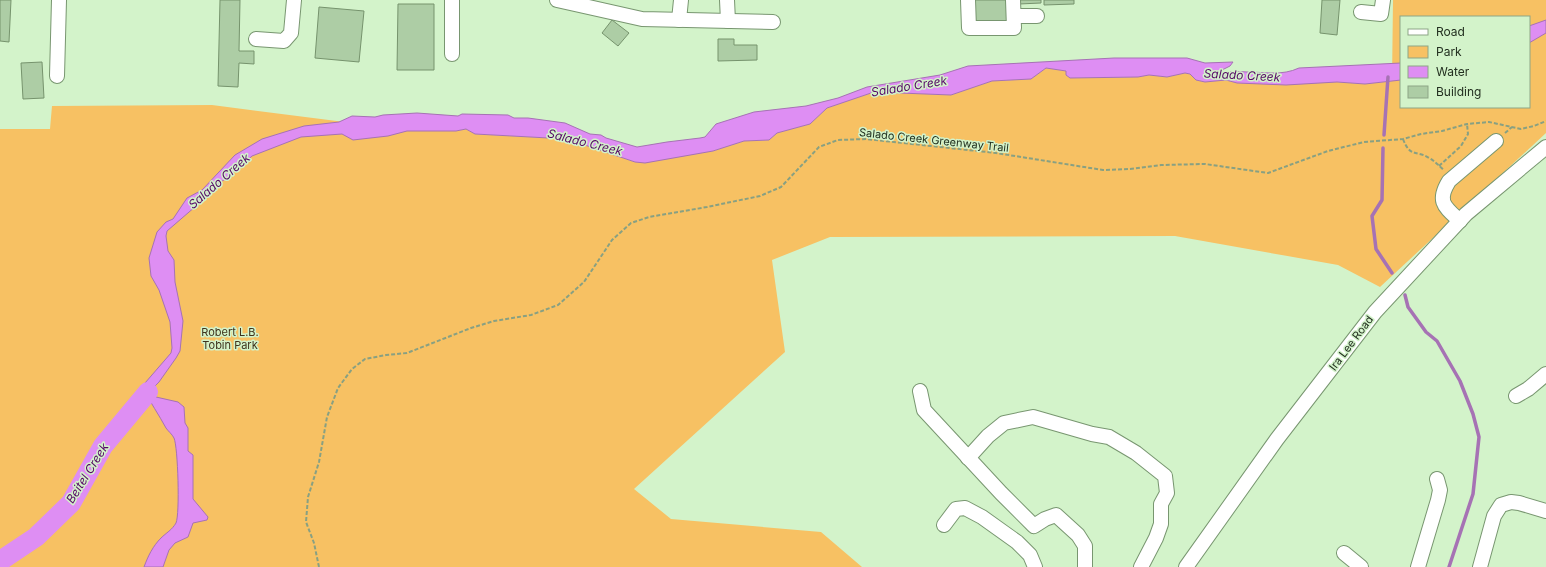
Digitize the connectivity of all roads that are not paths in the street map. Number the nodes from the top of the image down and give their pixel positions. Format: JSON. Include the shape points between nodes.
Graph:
{"nodes":[{"id":1,"x":59,"y":0,"type":"edge"},
{"id":2,"x":294,"y":0,"type":"edge"},
{"id":3,"x":452,"y":0,"type":"edge"},
{"id":4,"x":557,"y":0,"type":"edge"},
{"id":5,"x":681,"y":0,"type":"edge"},
{"id":6,"x":727,"y":0,"type":"edge"},
{"id":7,"x":968,"y":0,"type":"edge"},
{"id":8,"x":1013,"y":0,"type":"edge"},
{"id":9,"x":1382,"y":0,"type":"edge"},
{"id":10,"x":1361,"y":12,"type":"dead end"},
{"id":11,"x":1014,"y":16,"type":"junction"},
{"id":12,"x":1037,"y":16,"type":"dead end"},
{"id":13,"x":679,"y":20,"type":"junction"},
{"id":14,"x":728,"y":21,"type":"junction"},
{"id":15,"x":773,"y":22,"type":"dead end"},
{"id":16,"x":256,"y":40,"type":"dead end"},
{"id":17,"x":452,"y":54,"type":"dead end"},
{"id":18,"x":57,"y":76,"type":"dead end"},
{"id":19,"x":1496,"y":141,"type":"dead end"},
{"id":20,"x":1546,"y":147,"type":"edge"},
{"id":21,"x":1460,"y":221,"type":"junction"},
{"id":22,"x":1546,"y":374,"type":"edge"},
{"id":23,"x":920,"y":391,"type":"dead end"},
{"id":24,"x":1516,"y":396,"type":"dead end"},
{"id":25,"x":968,"y":458,"type":"junction"},
{"id":26,"x":1437,"y":479,"type":"dead end"},
{"id":27,"x":1546,"y":512,"type":"edge"},
{"id":28,"x":944,"y":524,"type":"dead end"},
{"id":29,"x":1344,"y":553,"type":"dead end"},
{"id":30,"x":1035,"y":567,"type":"edge"},
{"id":31,"x":1085,"y":567,"type":"edge"},
{"id":32,"x":1141,"y":567,"type":"edge"},
{"id":33,"x":1186,"y":567,"type":"edge"},
{"id":34,"x":1361,"y":567,"type":"edge"},
{"id":35,"x":1418,"y":567,"type":"edge"},
{"id":36,"x":1480,"y":567,"type":"edge"}],
"edges":[{"from":1,"to":18,"type":"street"},
{"from":2,"to":16,"type":"street","via":[[291,33],[284,41]]},
{"from":3,"to":17,"type":"street"},
{"from":4,"to":13,"type":"street","via":[[642,19]]},
{"from":5,"to":13,"type":"street"},
{"from":6,"to":14,"type":"street"},
{"from":7,"to":11,"type":"street","via":[[968,28],[1014,28]]},
{"from":8,"to":11,"type":"street"},
{"from":9,"to":10,"type":"street","via":[[1381,14]]},
{"from":11,"to":12,"type":"street"},
{"from":13,"to":14,"type":"street"},
{"from":14,"to":15,"type":"street"},
{"from":19,"to":21,"type":"street","via":[[1452,178],[1444,189],[1442,199],[1446,208]]},
{"from":20,"to":21,"type":"street","name":"Ira Lee Road"},
{"from":21,"to":33,"type":"street","name":"Ira Lee Road","via":[[1375,312],[1277,439]]},
{"from":22,"to":24,"type":"street"},
{"from":23,"to":25,"type":"street","via":[[924,410]]},
{"from":25,"to":31,"type":"street","via":[[1034,526],[1056,515],[1078,535],[1085,546]]},
{"from":25,"to":32,"type":"street","via":[[1004,423],[1033,417],[1109,437],[1136,453],[1165,476],[1167,486],[1167,493],[1161,504],[1161,524]]},
{"from":26,"to":35,"type":"street","via":[[1440,490],[1438,500]]},
{"from":27,"to":36,"type":"street","via":[[1515,502],[1501,505],[1494,516]]},
{"from":28,"to":30,"type":"street","via":[[956,509],[965,508],[1017,542],[1030,556]]},
{"from":29,"to":34,"type":"street"}]}
